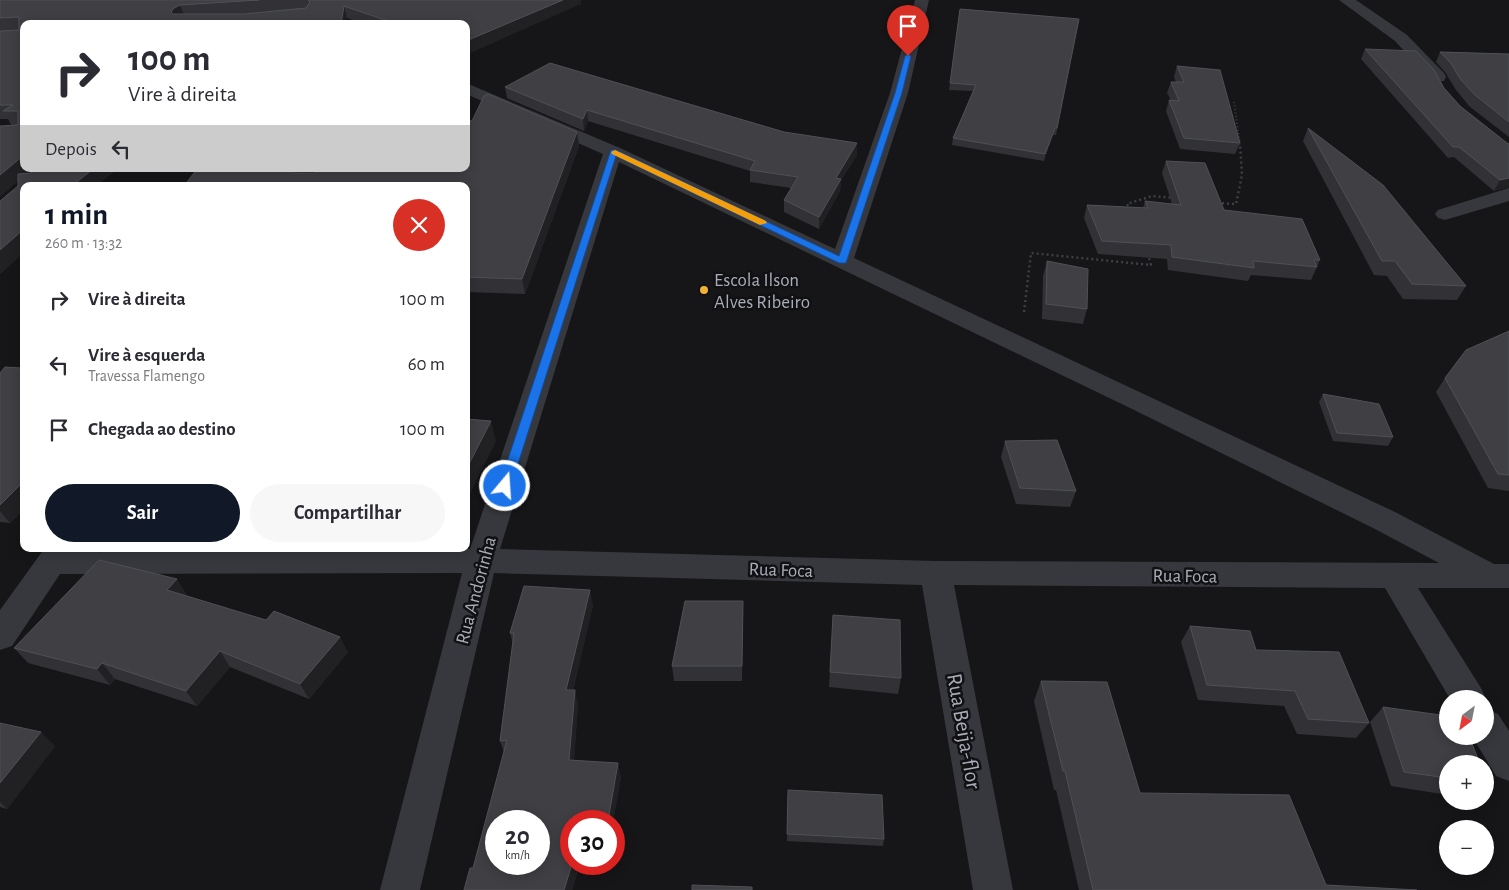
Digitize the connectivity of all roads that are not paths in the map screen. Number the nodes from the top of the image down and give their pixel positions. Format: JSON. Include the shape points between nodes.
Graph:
{"nodes":[{"id":1,"x":922,"y":0,"type":"edge"},
{"id":2,"x":1346,"y":0,"type":"edge"},
{"id":3,"x":470,"y":90,"type":"edge"},
{"id":4,"x":1446,"y":93,"type":"edge"},
{"id":5,"x":613,"y":152,"type":"junction"},
{"id":6,"x":1509,"y":194,"type":"edge"},
{"id":7,"x":1445,"y":214,"type":"dead end"},
{"id":8,"x":842,"y":261,"type":"junction"},
{"id":9,"x":57,"y":556,"type":"edge"},
{"id":10,"x":482,"y":561,"type":"junction"},
{"id":11,"x":936,"y":573,"type":"junction"},
{"id":12,"x":1498,"y":575,"type":"edge"},
{"id":13,"x":1394,"y":577,"type":"junction"},
{"id":14,"x":0,"y":636,"type":"edge"},
{"id":15,"x":1463,"y":690,"type":"edge"},
{"id":16,"x":1494,"y":740,"type":"edge"},
{"id":17,"x":1509,"y":764,"type":"edge"},
{"id":18,"x":400,"y":890,"type":"edge"},
{"id":19,"x":993,"y":890,"type":"edge"}],
"edges":[{"from":1,"to":8,"type":"street","via":[[898,93]]},
{"from":2,"to":4,"type":"street","via":[[1401,38],[1438,77]]},
{"from":3,"to":5,"type":"street"},
{"from":5,"to":8,"type":"street"},
{"from":5,"to":10,"type":"street","name":"Rua Andorinha"},
{"from":6,"to":7,"type":"street"},
{"from":8,"to":12,"type":"street"},
{"from":9,"to":10,"type":"street","name":"Rua Foca"},
{"from":9,"to":14,"type":"street"},
{"from":10,"to":11,"type":"street","name":"Rua Foca"},
{"from":10,"to":18,"type":"street","name":"Rua Andorinha"},
{"from":11,"to":13,"type":"street","name":"Rua Foca"},
{"from":11,"to":19,"type":"street","name":"Rua Beija-flor"},
{"from":12,"to":13,"type":"street","name":"Rua Foca"},
{"from":13,"to":15,"type":"street"},
{"from":16,"to":17,"type":"street"}]}
